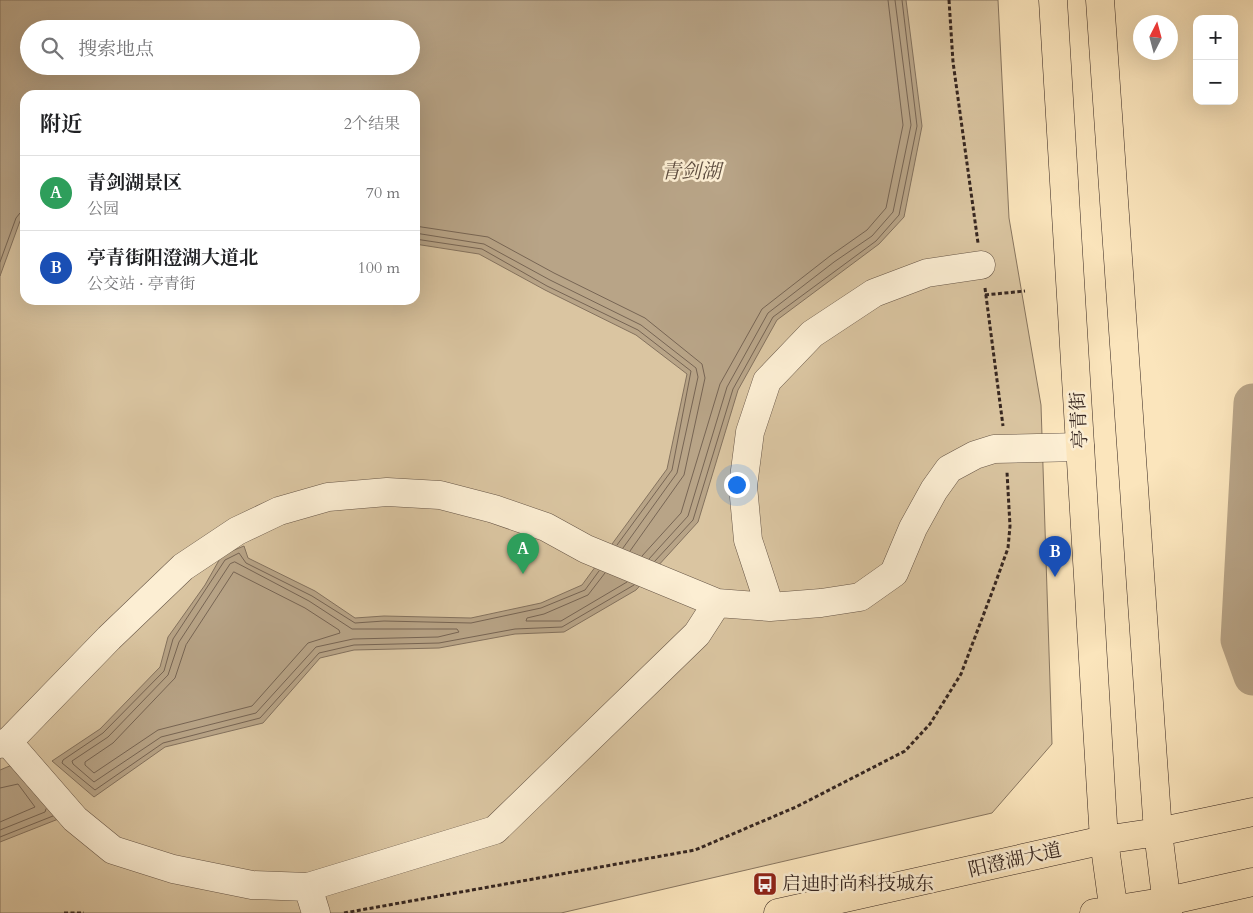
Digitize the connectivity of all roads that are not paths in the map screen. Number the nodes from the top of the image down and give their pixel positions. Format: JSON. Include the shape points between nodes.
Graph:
{"nodes":[{"id":1,"x":1053,"y":0,"type":"edge"},
{"id":2,"x":1100,"y":0,"type":"edge"},
{"id":3,"x":981,"y":265,"type":"dead end"},
{"id":4,"x":1080,"y":447,"type":"junction"},
{"id":5,"x":717,"y":603,"type":"junction"},
{"id":6,"x":770,"y":607,"type":"junction"},
{"id":7,"x":4,"y":743,"type":"edge"},
{"id":8,"x":1244,"y":813,"type":"edge"},
{"id":9,"x":1158,"y":832,"type":"junction"},
{"id":10,"x":1104,"y":840,"type":"junction"},
{"id":11,"x":1248,"y":883,"type":"edge"},
{"id":12,"x":308,"y":887,"type":"junction"},
{"id":13,"x":1170,"y":909,"type":"edge"},
{"id":14,"x":1107,"y":912,"type":"edge"},
{"id":15,"x":316,"y":913,"type":"edge"},
{"id":16,"x":778,"y":913,"type":"edge"}],
"edges":[{"from":1,"to":4,"type":"main road","name":"亭青街"},
{"from":2,"to":9,"type":"main road"},
{"from":3,"to":6,"type":"lane","via":[[927,273],[874,294],[812,334],[767,381],[750,432],[743,486],[748,540]]},
{"from":4,"to":6,"type":"lane","via":[[994,448],[975,454],[949,469],[934,490],[894,573],[860,596]]},
{"from":4,"to":10,"type":"main road","name":"亭青街"},
{"from":5,"to":6,"type":"lane"},
{"from":5,"to":7,"type":"lane","via":[[586,549],[546,527],[494,509],[440,495],[387,492],[328,497],[279,511],[237,531],[183,567]]},
{"from":5,"to":12,"type":"lane","via":[[697,634],[495,830]]},
{"from":7,"to":12,"type":"lane","via":[[75,819],[113,850],[173,870],[252,885]]},
{"from":8,"to":9,"type":"main road","name":"阳澄湖大道"},
{"from":9,"to":10,"type":"main road","name":"阳澄湖大道"},
{"from":9,"to":13,"type":"main road"},
{"from":10,"to":14,"type":"main road","name":"亭青街"},
{"from":10,"to":16,"type":"main road","name":"阳澄湖大道"},
{"from":11,"to":13,"type":"main road"},
{"from":12,"to":15,"type":"lane"},
{"from":13,"to":14,"type":"main road"}]}
